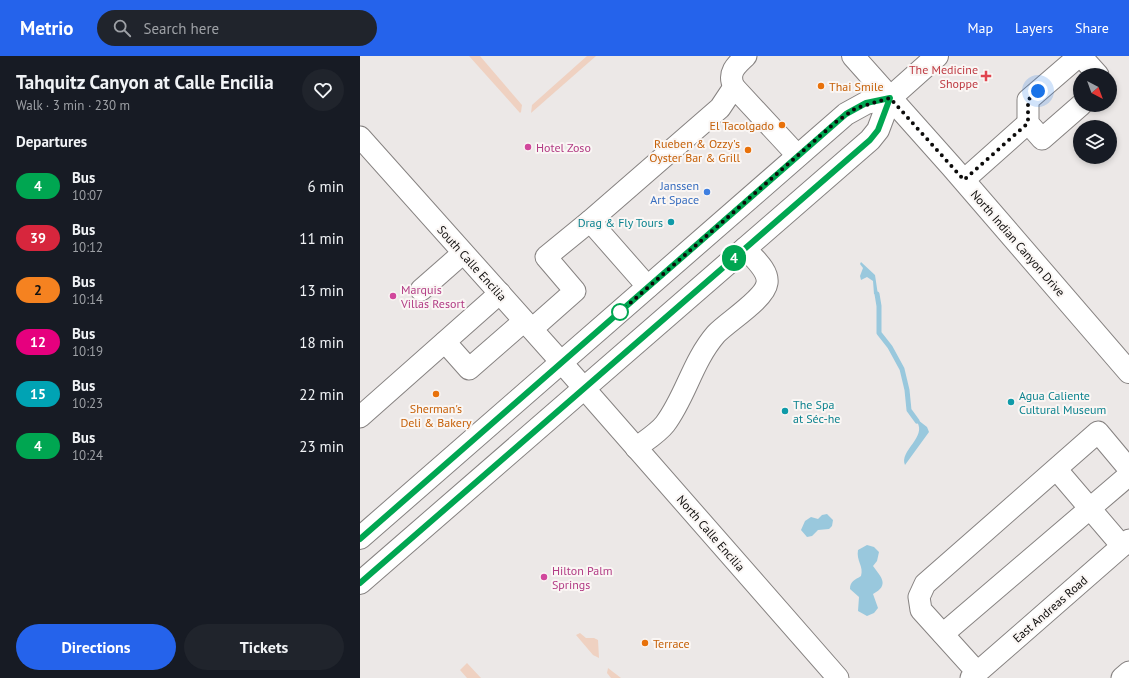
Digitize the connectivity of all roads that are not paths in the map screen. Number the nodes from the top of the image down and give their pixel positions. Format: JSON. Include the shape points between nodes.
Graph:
{"nodes":[{"id":1,"x":746,"y":56,"type":"edge"},
{"id":2,"x":853,"y":56,"type":"edge"},
{"id":3,"x":938,"y":56,"type":"edge"},
{"id":4,"x":1080,"y":56,"type":"edge"},
{"id":5,"x":1091,"y":68,"type":"edge"},
{"id":6,"x":734,"y":87,"type":"junction"},
{"id":7,"x":890,"y":98,"type":"junction"},
{"id":8,"x":1073,"y":111,"type":"edge"},
{"id":9,"x":1028,"y":123,"type":"junction"},
{"id":10,"x":360,"y":137,"type":"edge"},
{"id":11,"x":798,"y":156,"type":"junction"},
{"id":12,"x":964,"y":180,"type":"junction"},
{"id":13,"x":590,"y":221,"type":"junction"},
{"id":14,"x":745,"y":248,"type":"junction"},
{"id":15,"x":463,"y":253,"type":"junction"},
{"id":16,"x":648,"y":287,"type":"junction"},
{"id":17,"x":421,"y":290,"type":"dead end"},
{"id":18,"x":500,"y":294,"type":"junction"},
{"id":19,"x":528,"y":325,"type":"junction"},
{"id":20,"x":445,"y":342,"type":"junction"},
{"id":21,"x":562,"y":363,"type":"junction"},
{"id":22,"x":1129,"y":372,"type":"edge"},
{"id":23,"x":584,"y":387,"type":"junction"},
{"id":24,"x":360,"y":417,"type":"edge"},
{"id":25,"x":636,"y":448,"type":"junction"},
{"id":26,"x":1129,"y":469,"type":"edge"},
{"id":27,"x":1057,"y":470,"type":"junction"},
{"id":28,"x":1129,"y":475,"type":"edge"},
{"id":29,"x":1090,"y":508,"type":"junction"},
{"id":30,"x":360,"y":538,"type":"edge"},
{"id":31,"x":1126,"y":543,"type":"edge"},
{"id":32,"x":360,"y":583,"type":"edge"},
{"id":33,"x":943,"y":634,"type":"junction"},
{"id":34,"x":1129,"y":672,"type":"edge"},
{"id":35,"x":974,"y":675,"type":"edge"},
{"id":36,"x":838,"y":678,"type":"edge"},
{"id":37,"x":1122,"y":678,"type":"edge"}],
"edges":[{"from":1,"to":6,"type":"street","via":[[732,71],[731,80]]},
{"from":2,"to":7,"type":"main road","name":"North Indian Canyon Drive"},
{"from":3,"to":7,"type":"main road"},
{"from":4,"to":5,"type":"street"},
{"from":4,"to":9,"type":"street","via":[[1028,100]]},
{"from":6,"to":11,"type":"street"},
{"from":6,"to":13,"type":"street","via":[[720,108]]},
{"from":7,"to":11,"type":"main road","via":[[856,108],[846,114]]},
{"from":7,"to":12,"type":"main road","name":"North Indian Canyon Drive"},
{"from":7,"to":14,"type":"main road","via":[[878,130],[870,140]]},
{"from":8,"to":9,"type":"street","via":[[1042,139]]},
{"from":9,"to":12,"type":"street"},
{"from":10,"to":15,"type":"street","name":"South Calle Encilia"},
{"from":11,"to":16,"type":"main road"},
{"from":12,"to":22,"type":"main road","name":"North Indian Canyon Drive"},
{"from":13,"to":16,"type":"street"},
{"from":13,"to":19,"type":"street","via":[[546,257],[575,291]]},
{"from":14,"to":23,"type":"main road"},
{"from":14,"to":25,"type":"street","via":[[766,274],[767,285],[760,296],[716,334],[698,357],[664,425]]},
{"from":15,"to":17,"type":"street"},
{"from":15,"to":18,"type":"street","name":"South Calle Encilia"},
{"from":16,"to":21,"type":"main road"},
{"from":18,"to":19,"type":"street","name":"South Calle Encilia"},
{"from":18,"to":20,"type":"street"},
{"from":19,"to":20,"type":"street","via":[[469,369]]},
{"from":19,"to":21,"type":"street","name":"South Calle Encilia"},
{"from":20,"to":24,"type":"street"},
{"from":21,"to":23,"type":"street","name":"South Calle Encilia"},
{"from":21,"to":30,"type":"main road"},
{"from":23,"to":25,"type":"street","name":"North Calle Encilia"},
{"from":23,"to":32,"type":"main road"},
{"from":25,"to":36,"type":"street","name":"North Calle Encilia"},
{"from":26,"to":27,"type":"street","via":[[1098,432]]},
{"from":27,"to":29,"type":"street"},
{"from":27,"to":33,"type":"street","via":[[925,584],[919,597],[921,610]]},
{"from":28,"to":29,"type":"street"},
{"from":29,"to":31,"type":"street"},
{"from":29,"to":33,"type":"street"},
{"from":31,"to":35,"type":"street","name":"East Andreas Road"},
{"from":33,"to":35,"type":"street"},
{"from":34,"to":37,"type":"street"}]}
